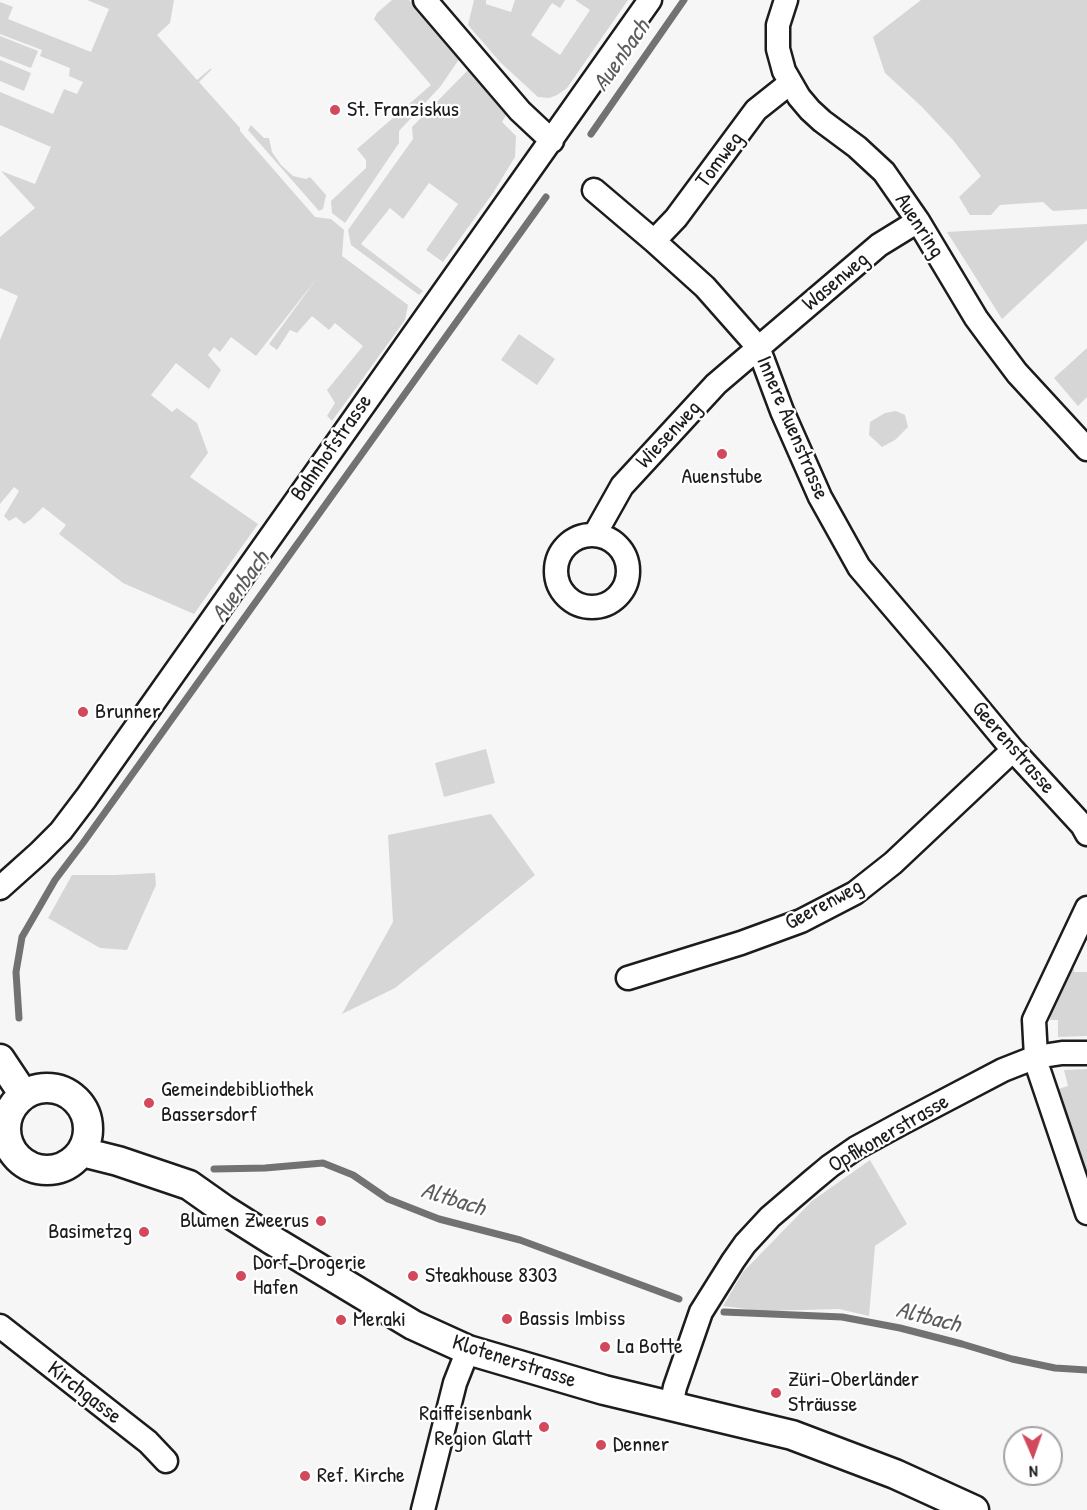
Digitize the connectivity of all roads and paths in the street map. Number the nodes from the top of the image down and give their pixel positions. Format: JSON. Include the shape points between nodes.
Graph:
{"nodes":[{"id":1,"x":424,"y":0,"type":"edge"},
{"id":2,"x":650,"y":0,"type":"edge"},
{"id":3,"x":786,"y":0,"type":"edge"},
{"id":4,"x":790,"y":83,"type":"junction"},
{"id":5,"x":552,"y":141,"type":"junction"},
{"id":6,"x":594,"y":190,"type":"dead end"},
{"id":7,"x":918,"y":221,"type":"junction"},
{"id":8,"x":654,"y":241,"type":"junction"},
{"id":9,"x":758,"y":347,"type":"junction"},
{"id":10,"x":1087,"y":449,"type":"edge"},
{"id":11,"x":595,"y":534,"type":"dead end"},
{"id":12,"x":940,"y":662,"type":"joint"},
{"id":13,"x":1013,"y":750,"type":"junction"},
{"id":14,"x":1087,"y":834,"type":"edge"},
{"id":15,"x":1,"y":886,"type":"edge"},
{"id":16,"x":1087,"y":908,"type":"edge"},
{"id":17,"x":628,"y":978,"type":"dead end"},
{"id":18,"x":1087,"y":1053,"type":"edge"},
{"id":19,"x":1036,"y":1057,"type":"junction"},
{"id":20,"x":0,"y":1059,"type":"edge"},
{"id":21,"x":24,"y":1095,"type":"junction"},
{"id":22,"x":82,"y":1152,"type":"junction"},
{"id":23,"x":8,"y":1162,"type":"edge"},
{"id":24,"x":1087,"y":1213,"type":"edge"},
{"id":25,"x":0,"y":1326,"type":"edge"},
{"id":26,"x":468,"y":1350,"type":"junction"},
{"id":27,"x":671,"y":1406,"type":"junction"},
{"id":28,"x":166,"y":1461,"type":"dead end"},
{"id":29,"x":423,"y":1510,"type":"edge"},
{"id":30,"x":974,"y":1510,"type":"edge"}],
"edges":[{"from":1,"to":5,"type":"street","via":[[520,111]]},
{"from":2,"to":5,"type":"street","name":"Bahnhofstrasse"},
{"from":3,"to":4,"type":"street","name":"Auenring","via":[[777,37],[780,59]]},
{"from":4,"to":7,"type":"street","name":"Auenring","via":[[810,110],[884,172]]},
{"from":4,"to":8,"type":"street","name":"Tomweg","via":[[756,110],[676,218]]},
{"from":5,"to":15,"type":"street","name":"Bahnhofstrasse","via":[[86,798],[61,831]]},
{"from":6,"to":8,"type":"street","name":"Innere Auenstrasse"},
{"from":7,"to":9,"type":"street","name":"Wasenweg","via":[[879,245]]},
{"from":7,"to":10,"type":"street","name":"Auenring","via":[[990,337],[1017,373]]},
{"from":8,"to":9,"type":"street","name":"Innere Auenstrasse","via":[[705,287]]},
{"from":9,"to":11,"type":"street","name":"Wiesenweg","via":[[716,384],[622,486]]},
{"from":9,"to":12,"type":"street","name":"Innere Auenstrasse","via":[[820,497],[858,567]]},
{"from":12,"to":13,"type":"street","name":"Geerenstrasse"},
{"from":13,"to":14,"type":"street","name":"Geerenstrasse"},
{"from":13,"to":17,"type":"street","name":"Geerenweg","via":[[855,893],[801,921],[741,944]]},
{"from":16,"to":19,"type":"street","via":[[1034,1020]]},
{"from":18,"to":19,"type":"street","name":"Opfikonerstrasse"},
{"from":19,"to":24,"type":"street"},
{"from":19,"to":27,"type":"street","name":"Opfikonerstrasse","via":[[1003,1070],[856,1148],[770,1217],[745,1244],[702,1312]]},
{"from":20,"to":21,"type":"main road"},
{"from":21,"to":22,"type":"main road","via":[[46,1088],[60,1090],[81,1105],[88,1123]]},
{"from":21,"to":23,"type":"main road","via":[[7,1119]]},
{"from":22,"to":23,"type":"main road","via":[[62,1168],[50,1170]]},
{"from":22,"to":26,"type":"main road","name":"Klotenerstrasse","via":[[189,1185],[404,1319]]},
{"from":25,"to":28,"type":"street","name":"Kirchgasse","via":[[148,1442]]},
{"from":26,"to":27,"type":"main road","name":"Klotenerstrasse"},
{"from":26,"to":29,"type":"street","via":[[455,1383]]},
{"from":27,"to":30,"type":"main road","name":"Klotenerstrasse","via":[[792,1435],[895,1474]]}]}
